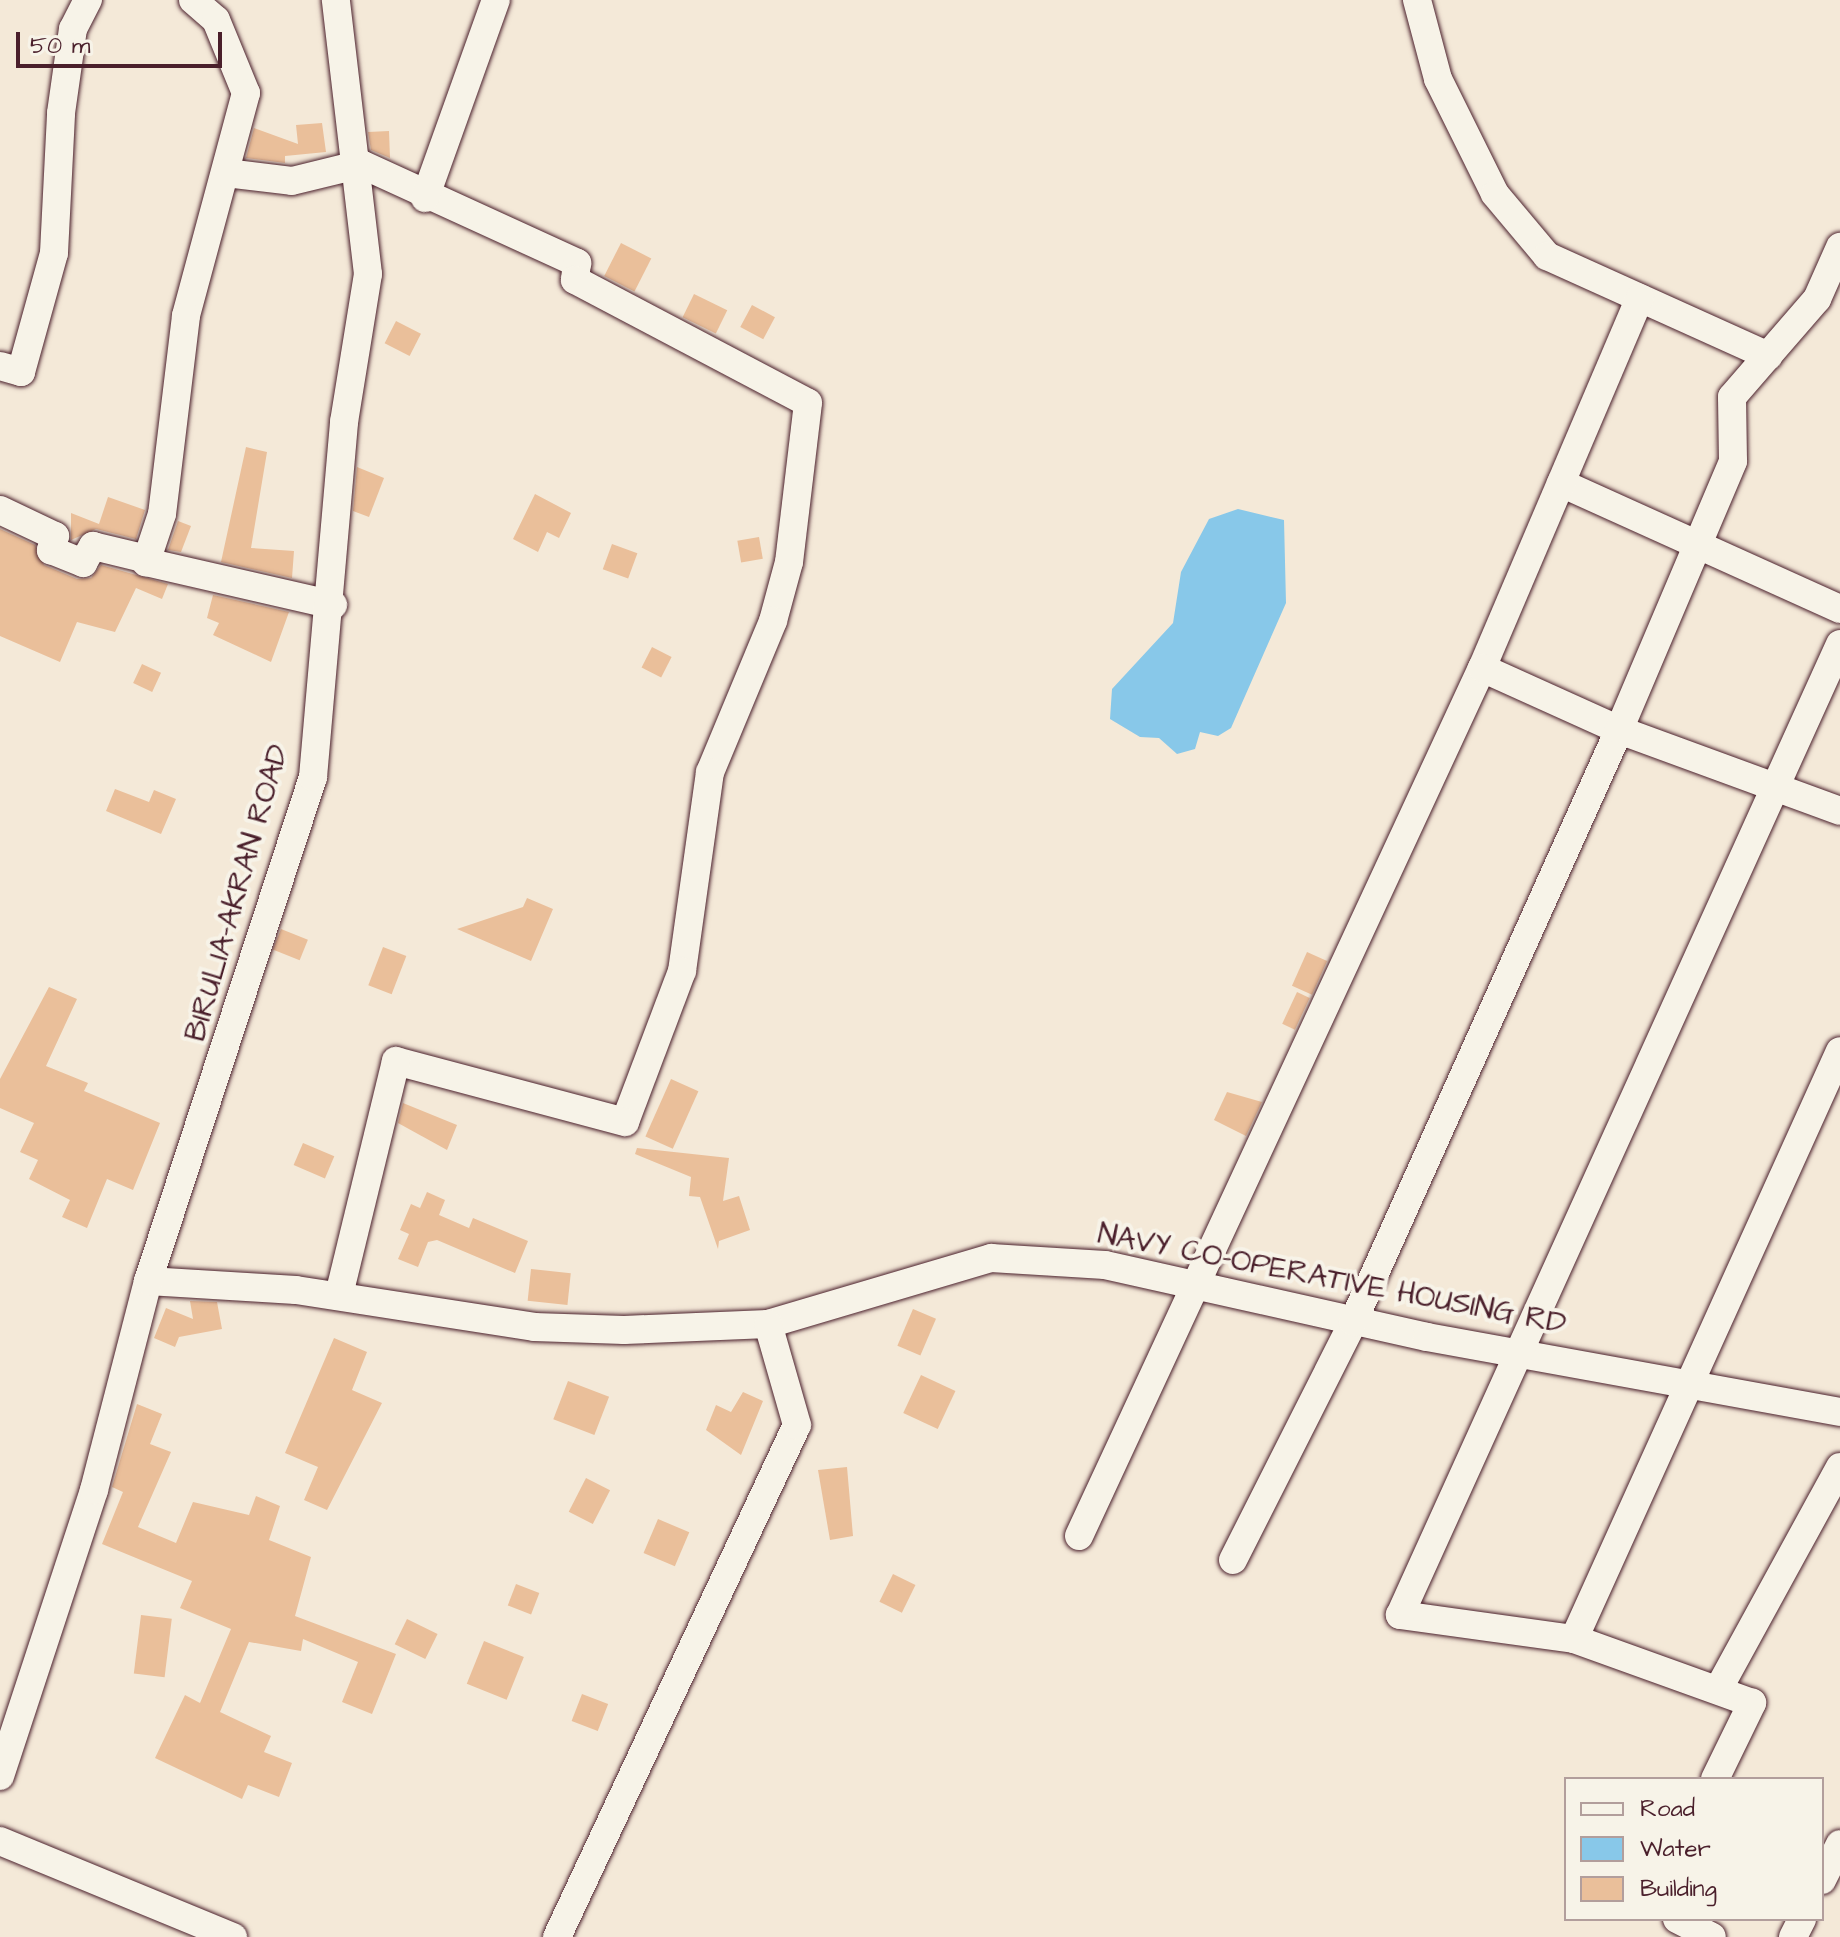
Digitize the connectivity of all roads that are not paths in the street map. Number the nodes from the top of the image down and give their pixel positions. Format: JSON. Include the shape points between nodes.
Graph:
{"nodes":[{"id":1,"x":88,"y":0,"type":"edge"},
{"id":2,"x":193,"y":0,"type":"edge"},
{"id":3,"x":336,"y":0,"type":"edge"},
{"id":4,"x":496,"y":0,"type":"edge"},
{"id":5,"x":1424,"y":7,"type":"edge"},
{"id":6,"x":361,"y":164,"type":"junction"},
{"id":7,"x":226,"y":173,"type":"junction"},
{"id":8,"x":425,"y":198,"type":"junction"},
{"id":9,"x":1840,"y":247,"type":"edge"},
{"id":10,"x":1640,"y":298,"type":"junction"},
{"id":11,"x":1768,"y":356,"type":"junction"},
{"id":12,"x":0,"y":366,"type":"edge"},
{"id":13,"x":1561,"y":483,"type":"junction"},
{"id":14,"x":0,"y":510,"type":"edge"},
{"id":15,"x":1698,"y":544,"type":"junction"},
{"id":16,"x":147,"y":559,"type":"junction"},
{"id":17,"x":333,"y":605,"type":"junction"},
{"id":18,"x":1840,"y":609,"type":"edge"},
{"id":19,"x":1840,"y":644,"type":"edge"},
{"id":20,"x":1482,"y":668,"type":"junction"},
{"id":21,"x":1619,"y":730,"type":"junction"},
{"id":22,"x":1774,"y":784,"type":"junction"},
{"id":23,"x":1840,"y":811,"type":"edge"},
{"id":24,"x":1840,"y":1051,"type":"edge"},
{"id":25,"x":148,"y":1281,"type":"junction"},
{"id":26,"x":1193,"y":1287,"type":"junction"},
{"id":27,"x":339,"y":1295,"type":"junction"},
{"id":28,"x":1353,"y":1322,"type":"junction"},
{"id":29,"x":768,"y":1324,"type":"junction"},
{"id":30,"x":1515,"y":1351,"type":"junction"},
{"id":31,"x":1685,"y":1383,"type":"junction"},
{"id":32,"x":1840,"y":1412,"type":"edge"},
{"id":33,"x":1840,"y":1467,"type":"edge"},
{"id":34,"x":1079,"y":1536,"type":"dead end"},
{"id":35,"x":1233,"y":1560,"type":"dead end"},
{"id":36,"x":1574,"y":1639,"type":"junction"},
{"id":37,"x":1719,"y":1688,"type":"junction"},
{"id":38,"x":0,"y":1776,"type":"edge"},
{"id":39,"x":1716,"y":1777,"type":"edge"},
{"id":40,"x":0,"y":1841,"type":"edge"},
{"id":41,"x":1840,"y":1844,"type":"edge"},
{"id":42,"x":1824,"y":1876,"type":"edge"},
{"id":43,"x":1681,"y":1921,"type":"edge"},
{"id":44,"x":233,"y":1937,"type":"edge"},
{"id":45,"x":557,"y":1937,"type":"edge"},
{"id":46,"x":1712,"y":1937,"type":"edge"}],
"edges":[{"from":1,"to":12,"type":"street","via":[[73,29],[61,113],[54,253],[21,372]]},
{"from":2,"to":7,"type":"street","via":[[216,20],[246,93]]},
{"from":3,"to":6,"type":"street","name":"BIRULIA-AKRAN ROAD"},
{"from":4,"to":8,"type":"street"},
{"from":5,"to":10,"type":"street","via":[[1438,79],[1495,194],[1547,256]]},
{"from":6,"to":7,"type":"street","via":[[292,181]]},
{"from":6,"to":8,"type":"street"},
{"from":6,"to":17,"type":"street","name":"BIRULIA-AKRAN ROAD","via":[[368,274],[344,422]]},
{"from":7,"to":16,"type":"street","via":[[186,316],[162,514]]},
{"from":8,"to":27,"type":"street","via":[[577,263],[575,280],[808,403],[789,562],[773,621],[714,758],[682,971],[625,1122],[396,1061]]},
{"from":9,"to":11,"type":"street","via":[[1817,299]]},
{"from":10,"to":11,"type":"street"},
{"from":10,"to":13,"type":"street"},
{"from":11,"to":15,"type":"street","via":[[1732,397],[1733,461]]},
{"from":13,"to":15,"type":"street"},
{"from":13,"to":20,"type":"street"},
{"from":14,"to":16,"type":"street","via":[[55,536],[51,550],[83,563],[93,546]]},
{"from":15,"to":18,"type":"street"},
{"from":15,"to":21,"type":"street"},
{"from":16,"to":17,"type":"street"},
{"from":17,"to":25,"type":"street","name":"BIRULIA-AKRAN ROAD","via":[[313,777]]},
{"from":19,"to":22,"type":"street"},
{"from":20,"to":21,"type":"street"},
{"from":20,"to":26,"type":"street"},
{"from":21,"to":22,"type":"street"},
{"from":21,"to":28,"type":"street"},
{"from":22,"to":23,"type":"street"},
{"from":22,"to":30,"type":"street"},
{"from":24,"to":31,"type":"street"},
{"from":25,"to":27,"type":"street","name":"NAVY CO-OPERATIVE HOUSING RD"},
{"from":25,"to":38,"type":"street","name":"BIRULIA-AKRAN ROAD","via":[[94,1490]]},
{"from":26,"to":28,"type":"street","name":"NAVY CO-OPERATIVE HOUSING RD"},
{"from":26,"to":29,"type":"street","name":"NAVY CO-OPERATIVE HOUSING RD","via":[[1105,1265],[991,1258]]},
{"from":26,"to":34,"type":"street"},
{"from":27,"to":29,"type":"street","name":"NAVY CO-OPERATIVE HOUSING RD","via":[[534,1327]]},
{"from":28,"to":30,"type":"street","name":"NAVY CO-OPERATIVE HOUSING RD"},
{"from":28,"to":35,"type":"street"},
{"from":29,"to":45,"type":"street","via":[[797,1425]]},
{"from":30,"to":31,"type":"street","name":"NAVY CO-OPERATIVE HOUSING RD"},
{"from":30,"to":36,"type":"street","via":[[1400,1615]]},
{"from":31,"to":32,"type":"street","name":"NAVY CO-OPERATIVE HOUSING RD"},
{"from":31,"to":36,"type":"street"},
{"from":33,"to":37,"type":"street"},
{"from":36,"to":37,"type":"street"},
{"from":37,"to":39,"type":"street","via":[[1752,1703]]},
{"from":40,"to":44,"type":"street"},
{"from":41,"to":42,"type":"street"},
{"from":43,"to":46,"type":"street"}]}
